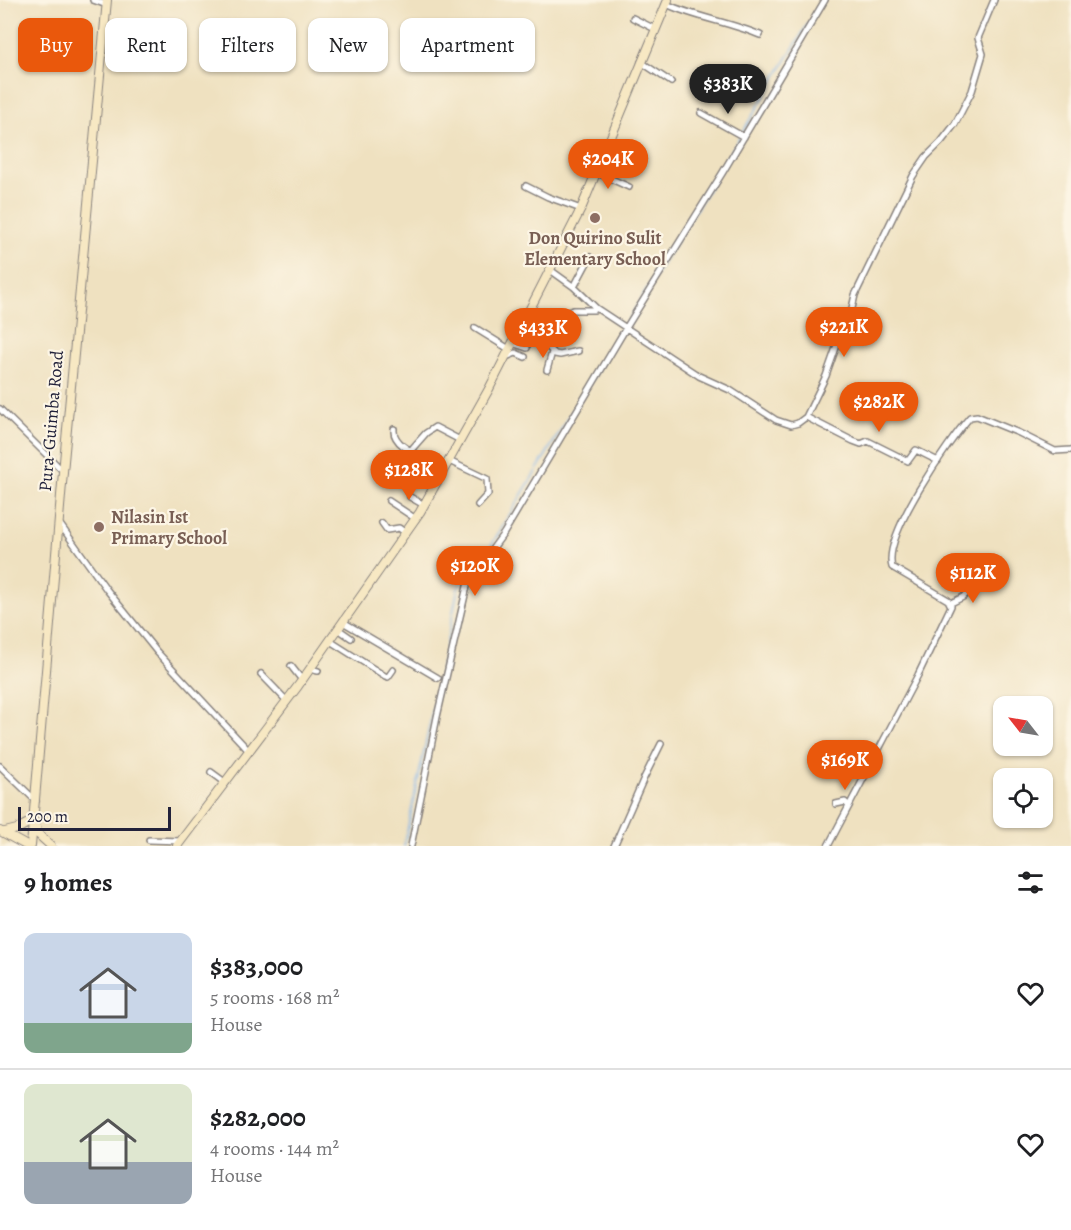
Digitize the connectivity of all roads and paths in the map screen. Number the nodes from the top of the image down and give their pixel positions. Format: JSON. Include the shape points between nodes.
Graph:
{"nodes":[{"id":1,"x":93,"y":0,"type":"edge"},
{"id":2,"x":825,"y":0,"type":"edge"},
{"id":3,"x":994,"y":0,"type":"edge"},
{"id":4,"x":667,"y":2,"type":"edge"},
{"id":5,"x":107,"y":3,"type":"edge"},
{"id":6,"x":633,"y":18,"type":"dead end"},
{"id":7,"x":655,"y":29,"type":"junction"},
{"id":8,"x":760,"y":35,"type":"dead end"},
{"id":9,"x":641,"y":62,"type":"junction"},
{"id":10,"x":671,"y":82,"type":"dead end"},
{"id":11,"x":701,"y":113,"type":"dead end"},
{"id":12,"x":744,"y":136,"type":"junction"},
{"id":13,"x":596,"y":172,"type":"junction"},
{"id":14,"x":526,"y":186,"type":"dead end"},
{"id":15,"x":629,"y":188,"type":"dead end"},
{"id":16,"x":581,"y":208,"type":"junction"},
{"id":17,"x":590,"y":257,"type":"dead end"},
{"id":18,"x":549,"y":269,"type":"junction"},
{"id":19,"x":574,"y":287,"type":"junction"},
{"id":20,"x":596,"y":308,"type":"junction"},
{"id":21,"x":569,"y":312,"type":"dead end"},
{"id":22,"x":524,"y":318,"type":"junction"},
{"id":23,"x":475,"y":328,"type":"dead end"},
{"id":24,"x":626,"y":328,"type":"junction"},
{"id":25,"x":527,"y":348,"type":"dead end"},
{"id":26,"x":508,"y":350,"type":"junction"},
{"id":27,"x":578,"y":351,"type":"dead end"},
{"id":28,"x":552,"y":352,"type":"junction"},
{"id":29,"x":525,"y":357,"type":"dead end"},
{"id":30,"x":547,"y":370,"type":"dead end"},
{"id":31,"x":0,"y":409,"type":"edge"},
{"id":32,"x":806,"y":417,"type":"junction"},
{"id":33,"x":394,"y":429,"type":"dead end"},
{"id":34,"x":460,"y":440,"type":"junction"},
{"id":35,"x":411,"y":450,"type":"junction"},
{"id":36,"x":1071,"y":450,"type":"edge"},
{"id":37,"x":448,"y":461,"type":"junction"},
{"id":38,"x":938,"y":461,"type":"junction"},
{"id":39,"x":435,"y":464,"type":"dead end"},
{"id":40,"x":63,"y":472,"type":"junction"},
{"id":41,"x":410,"y":497,"type":"dead end"},
{"id":42,"x":389,"y":501,"type":"dead end"},
{"id":43,"x":424,"y":505,"type":"junction"},
{"id":44,"x":478,"y":505,"type":"dead end"},
{"id":45,"x":416,"y":519,"type":"junction"},
{"id":46,"x":58,"y":521,"type":"junction"},
{"id":47,"x":382,"y":523,"type":"dead end"},
{"id":48,"x":406,"y":533,"type":"junction"},
{"id":49,"x":978,"y":582,"type":"dead end"},
{"id":50,"x":951,"y":603,"type":"junction"},
{"id":51,"x":341,"y":626,"type":"junction"},
{"id":52,"x":351,"y":638,"type":"dead end"},
{"id":53,"x":330,"y":641,"type":"junction"},
{"id":54,"x":291,"y":666,"type":"dead end"},
{"id":55,"x":393,"y":670,"type":"dead end"},
{"id":56,"x":261,"y":674,"type":"dead end"},
{"id":57,"x":438,"y":678,"type":"dead end"},
{"id":58,"x":302,"y":680,"type":"junction"},
{"id":59,"x":287,"y":701,"type":"junction"},
{"id":60,"x":661,"y":744,"type":"dead end"},
{"id":61,"x":250,"y":752,"type":"junction"},
{"id":62,"x":0,"y":766,"type":"edge"},
{"id":63,"x":211,"y":772,"type":"dead end"},
{"id":64,"x":226,"y":783,"type":"junction"},
{"id":65,"x":36,"y":801,"type":"junction"},
{"id":66,"x":836,"y":804,"type":"dead end"},
{"id":67,"x":849,"y":806,"type":"junction"},
{"id":68,"x":34,"y":820,"type":"junction"},
{"id":69,"x":3,"y":831,"type":"edge"},
{"id":70,"x":149,"y":840,"type":"dead end"},
{"id":71,"x":179,"y":844,"type":"edge"},
{"id":72,"x":29,"y":846,"type":"edge"},
{"id":73,"x":51,"y":846,"type":"edge"},
{"id":74,"x":411,"y":846,"type":"edge"},
{"id":75,"x":614,"y":846,"type":"edge"},
{"id":76,"x":828,"y":846,"type":"edge"}],
"edges":[{"from":1,"to":5,"type":"street"},
{"from":2,"to":12,"type":"street"},
{"from":3,"to":32,"type":"street","via":[[980,28],[978,38],[983,54],[972,91],[955,123],[913,176],[891,219],[855,295],[850,317]]},
{"from":4,"to":7,"type":"street"},
{"from":4,"to":8,"type":"street","via":[[697,16]]},
{"from":5,"to":40,"type":"street","name":"Pura-Guimba Road"},
{"from":6,"to":7,"type":"street"},
{"from":7,"to":9,"type":"street"},
{"from":9,"to":10,"type":"street"},
{"from":9,"to":13,"type":"street"},
{"from":11,"to":12,"type":"street"},
{"from":12,"to":24,"type":"street"},
{"from":13,"to":15,"type":"street"},
{"from":13,"to":16,"type":"street"},
{"from":14,"to":16,"type":"street"},
{"from":16,"to":18,"type":"street"},
{"from":17,"to":19,"type":"street"},
{"from":18,"to":19,"type":"street"},
{"from":18,"to":22,"type":"street"},
{"from":19,"to":20,"type":"street"},
{"from":20,"to":21,"type":"street"},
{"from":20,"to":24,"type":"street"},
{"from":22,"to":26,"type":"street"},
{"from":22,"to":28,"type":"street","via":[[538,327]]},
{"from":23,"to":26,"type":"street"},
{"from":24,"to":32,"type":"street","via":[[776,420],[791,425]]},
{"from":24,"to":74,"type":"street","via":[[504,533],[468,582]]},
{"from":25,"to":26,"type":"street"},
{"from":26,"to":29,"type":"street"},
{"from":26,"to":34,"type":"street"},
{"from":27,"to":28,"type":"street","via":[[560,355]]},
{"from":28,"to":30,"type":"street"},
{"from":31,"to":40,"type":"street"},
{"from":32,"to":38,"type":"street","via":[[853,441],[868,441],[908,461],[916,450]]},
{"from":33,"to":35,"type":"street","via":[[397,441]]},
{"from":34,"to":35,"type":"street","via":[[435,428]]},
{"from":34,"to":37,"type":"street"},
{"from":35,"to":39,"type":"street"},
{"from":36,"to":38,"type":"street","via":[[1055,451],[977,416],[970,417]]},
{"from":37,"to":43,"type":"street"},
{"from":37,"to":44,"type":"street","via":[[487,479],[488,494]]},
{"from":38,"to":50,"type":"street","via":[[904,516],[890,561],[894,570]]},
{"from":40,"to":46,"type":"street","name":"Pura-Guimba Road"},
{"from":41,"to":43,"type":"street"},
{"from":42,"to":45,"type":"street"},
{"from":43,"to":45,"type":"street"},
{"from":45,"to":48,"type":"street"},
{"from":46,"to":61,"type":"street","via":[[157,652]]},
{"from":46,"to":65,"type":"street","name":"Pura-Guimba Road"},
{"from":47,"to":48,"type":"street","via":[[387,530],[399,528]]},
{"from":48,"to":51,"type":"street"},
{"from":49,"to":50,"type":"street"},
{"from":50,"to":67,"type":"street","via":[[938,636]]},
{"from":51,"to":52,"type":"street"},
{"from":51,"to":53,"type":"street"},
{"from":51,"to":57,"type":"street"},
{"from":53,"to":55,"type":"street","via":[[385,676]]},
{"from":53,"to":58,"type":"street","via":[[314,670]]},
{"from":54,"to":58,"type":"street"},
{"from":56,"to":59,"type":"street"},
{"from":58,"to":59,"type":"street"},
{"from":59,"to":61,"type":"street"},
{"from":60,"to":75,"type":"street"},
{"from":61,"to":64,"type":"street"},
{"from":62,"to":65,"type":"street"},
{"from":63,"to":64,"type":"street"},
{"from":64,"to":71,"type":"street"},
{"from":65,"to":68,"type":"street","name":"Pura-Guimba Road"},
{"from":66,"to":67,"type":"street","via":[[845,802]]},
{"from":67,"to":76,"type":"street"},
{"from":68,"to":69,"type":"street"},
{"from":68,"to":72,"type":"street","name":"Pura-Guimba Road"},
{"from":68,"to":73,"type":"street","via":[[38,834]]},
{"from":69,"to":72,"type":"street"},
{"from":70,"to":71,"type":"street"}]}
